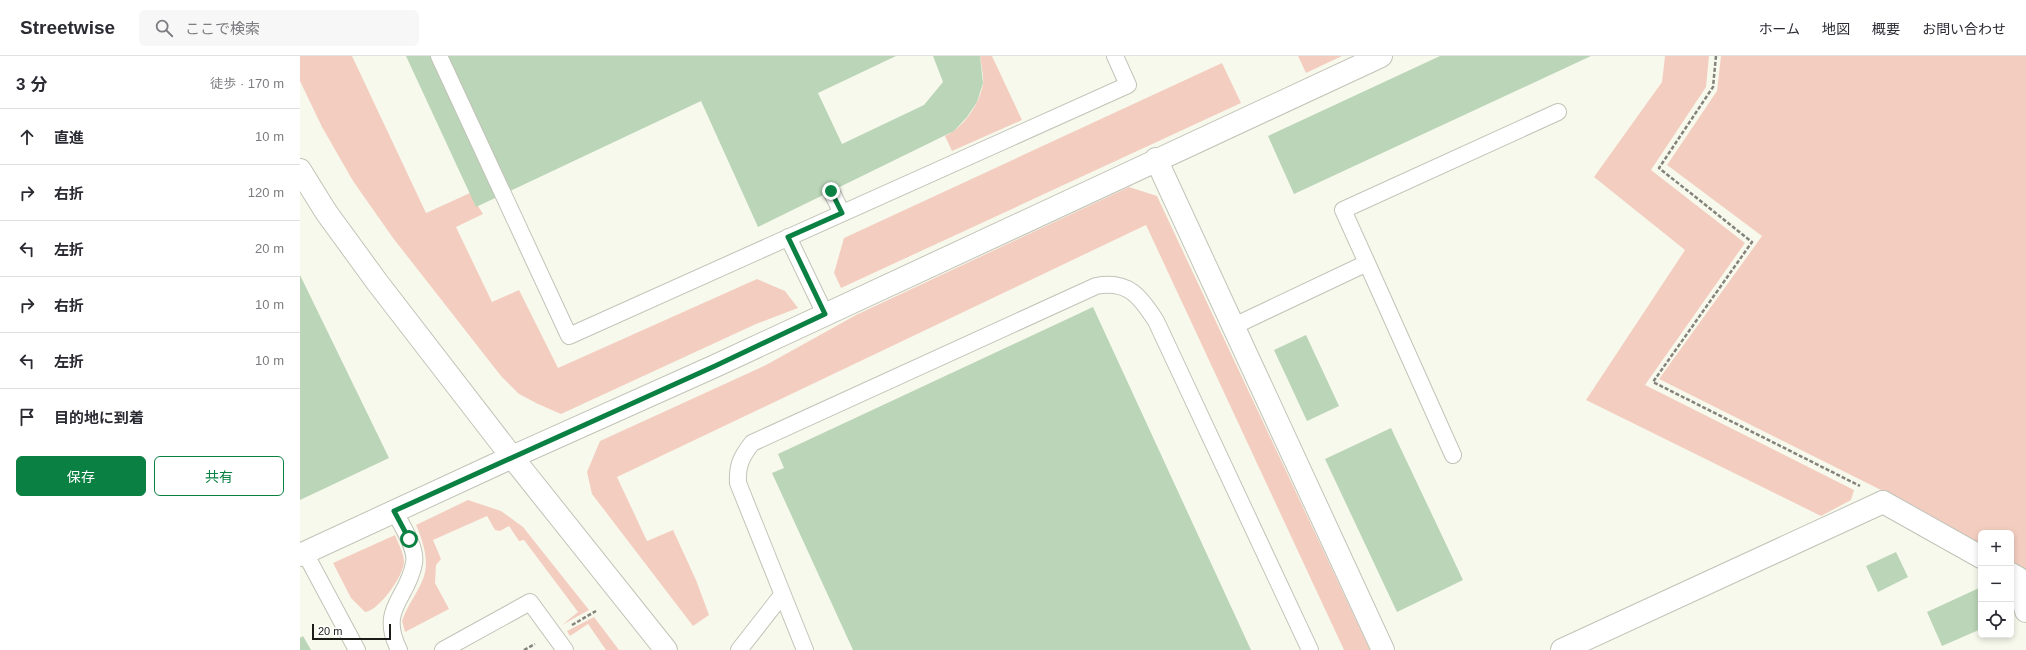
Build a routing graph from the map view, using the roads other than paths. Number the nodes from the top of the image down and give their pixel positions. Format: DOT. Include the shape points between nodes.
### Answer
graph roads {
  1 [pos="439,56"];
  2 [pos="1115,56"];
  3 [pos="1382,56"];
  4 [pos="1558,112"];
  5 [pos="1156,159"];
  6 [pos="300,170"];
  7 [pos="831,191"];
  8 [pos="842,213"];
  9 [pos="788,237"];
  10 [pos="1367,263"];
  11 [pos="825,314"];
  12 [pos="1234,326"];
  13 [pos="1453,454"];
  14 [pos="512,456"];
  15 [pos="394,511"];
  16 [pos="302,554"];
  17 [pos="1978,555"];
  18 [pos="2014,576"];
  19 [pos="782,595"];
  20 [pos="2026,611"];
  21 [pos="1586,645"];
  22 [pos="357,650"];
  23 [pos="399,650"];
  24 [pos="443,650"];
  25 [pos="565,650"];
  26 [pos="666,650"];
  27 [pos="739,650"];
  28 [pos="805,650"];
  29 [pos="1310,650"];
  30 [pos="1383,650"];
  31 [pos="1562,650"];
  1 -- 9 [label="lane" via="569,336"];
  2 -- 8 [label="lane" via="1128,85"];
  3 -- 5 [label="street"];
  4 -- 10 [label="lane" via="1343,210"];
  5 -- 11 [label="street"];
  5 -- 12 [label="street"];
  6 -- 14 [label="street" via="351,247"];
  7 -- 8 [label="lane"];
  8 -- 9 [label="lane"];
  9 -- 11 [label="lane"];
  10 -- 12 [label="lane"];
  10 -- 13 [label="lane"];
  11 -- 14 [label="street"];
  12 -- 30 [label="street"];
  14 -- 15 [label="street"];
  14 -- 26 [label="street"];
  15 -- 16 [label="street"];
  15 -- 23 [label="lane" via="409,539 414,562 392,611 391,626"];
  16 -- 22 [label="lane"];
  17 -- 21 [label="street" via="1883,502"];
  18 -- 20 [label="street" via="2018,578"];
  19 -- 27 [label="lane"];
  19 -- 28 [label="lane"];
  19 -- 29 [label="lane" via="738,483 737,468 742,455 752,443 1089,289 1111,283 1127,288 1144,303 1156,321"];
  21 -- 31 [label="street"];
  24 -- 25 [label="lane" via="530,602"];
}
